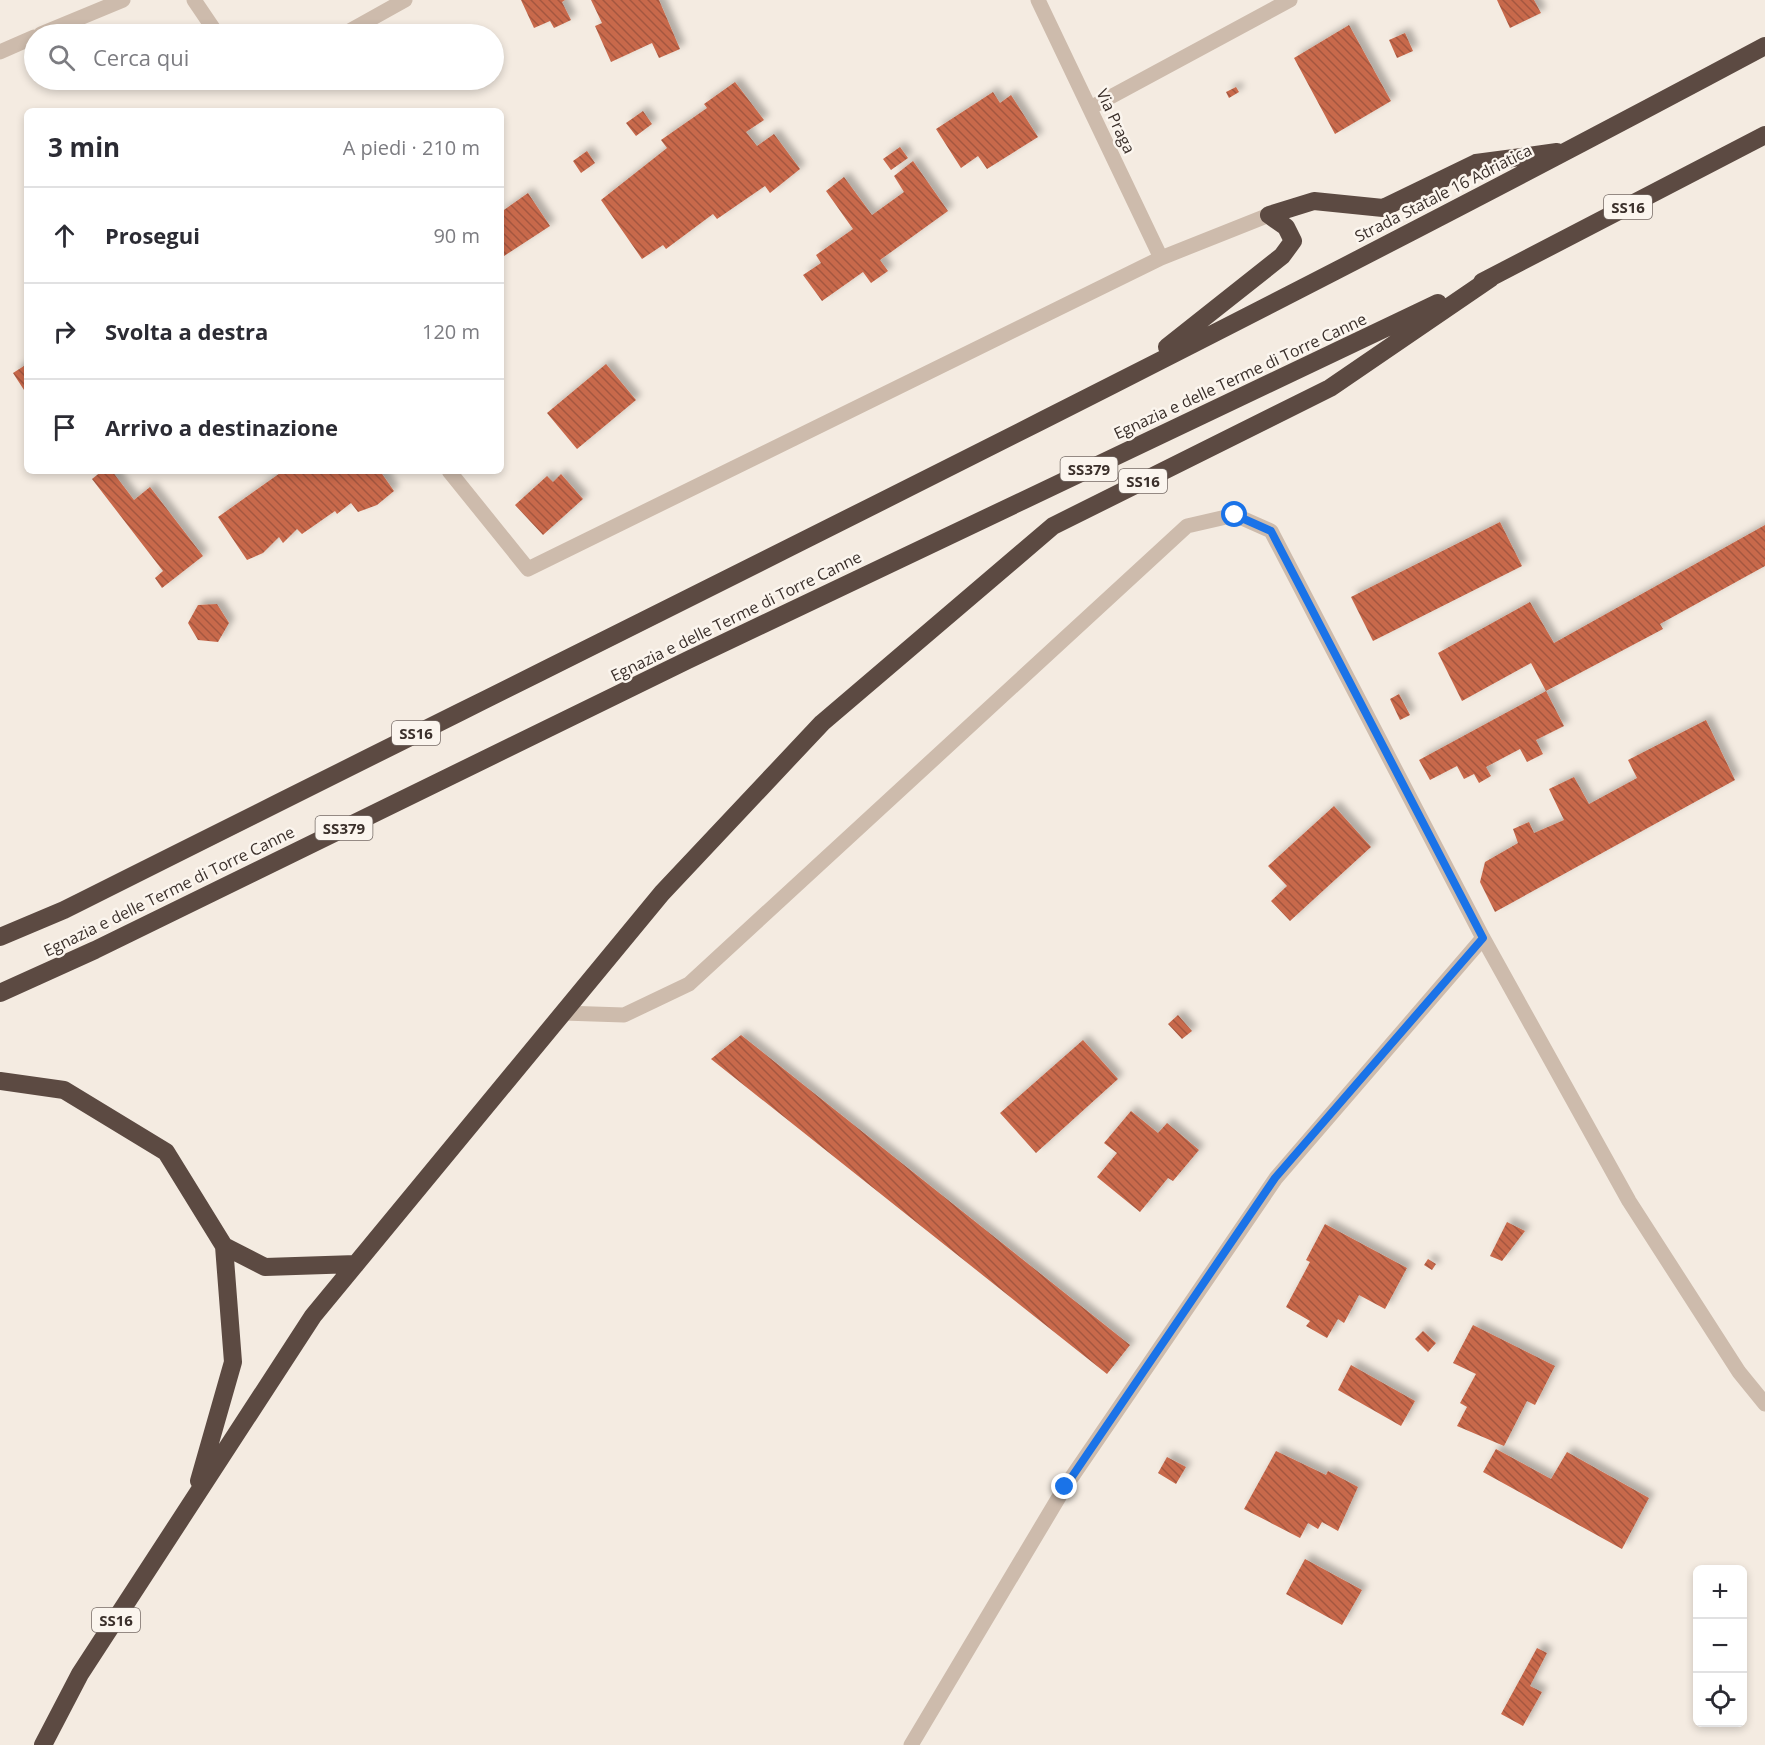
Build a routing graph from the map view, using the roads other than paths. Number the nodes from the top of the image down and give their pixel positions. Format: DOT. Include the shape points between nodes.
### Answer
graph roads {
  1 [pos="123,0"];
  2 [pos="194,0"];
  3 [pos="405,0"];
  4 [pos="1038,0"];
  5 [pos="1290,0"];
  6 [pos="65,24"];
  7 [pos="210,24"];
  8 [pos="362,24"];
  9 [pos="24,41"];
  10 [pos="1765,46"];
  11 [pos="0,52"];
  12 [pos="1090,108"];
  13 [pos="1765,135"];
  14 [pos="1570,150"];
  15 [pos="1269,215"];
  16 [pos="1161,258"];
  17 [pos="1491,278"];
  18 [pos="1138,371"];
  19 [pos="451,474"];
  20 [pos="0,936"];
  21 [pos="1483,938"];
  22 [pos="0,993"];
  23 [pos="563,1013"];
  24 [pos="0,1081"];
  25 [pos="224,1246"];
  26 [pos="356,1264"];
  27 [pos="1765,1404"];
  28 [pos="194,1498"];
  29 [pos="43,1745"];
  30 [pos="910,1745"];
  1 -- 6 [label="street"];
  2 -- 7 [label="street"];
  3 -- 8 [label="street"];
  4 -- 12 [label="street, Via Praga"];
  5 -- 12 [label="street"];
  9 -- 11 [label="street"];
  10 -- 14 [label="highway, Strada Statale 16 Adriatica"];
  12 -- 16 [label="street, Via Praga"];
  13 -- 17 [label="highway, SS16"];
  14 -- 15 [label="highway" via="1476,163 1383,208 1314,201"];
  14 -- 18 [label="highway, Strada Statale 16 Adriatica"];
  15 -- 16 [label="street"];
  15 -- 18 [label="highway" via="1286,227 1293,241 1282,256"];
  16 -- 19 [label="street" via="528,569"];
  17 -- 22 [label="highway, Egnazia e delle Terme di Torre Canne / SS379"];
  17 -- 23 [label="highway, SS16" via="1330,388 1053,526 822,723 662,893"];
  18 -- 20 [label="highway, Egnazia e delle Terme di Torre Canne / SS16" via="64,910"];
  21 -- 23 [label="street" via="1271,531 1235,515 1187,526 689,984 624,1015"];
  21 -- 27 [label="street" via="1629,1201 1739,1372"];
  21 -- 30 [label="street" via="1275,1178 1065,1487"];
  23 -- 26 [label="highway, SS16"];
  24 -- 25 [label="highway" via="64,1090 166,1152"];
  25 -- 26 [label="highway" via="265,1267"];
  25 -- 28 [label="highway" via="233,1362"];
  26 -- 28 [label="highway, SS16" via="313,1316"];
  28 -- 29 [label="highway, SS16" via="80,1674"];
}
